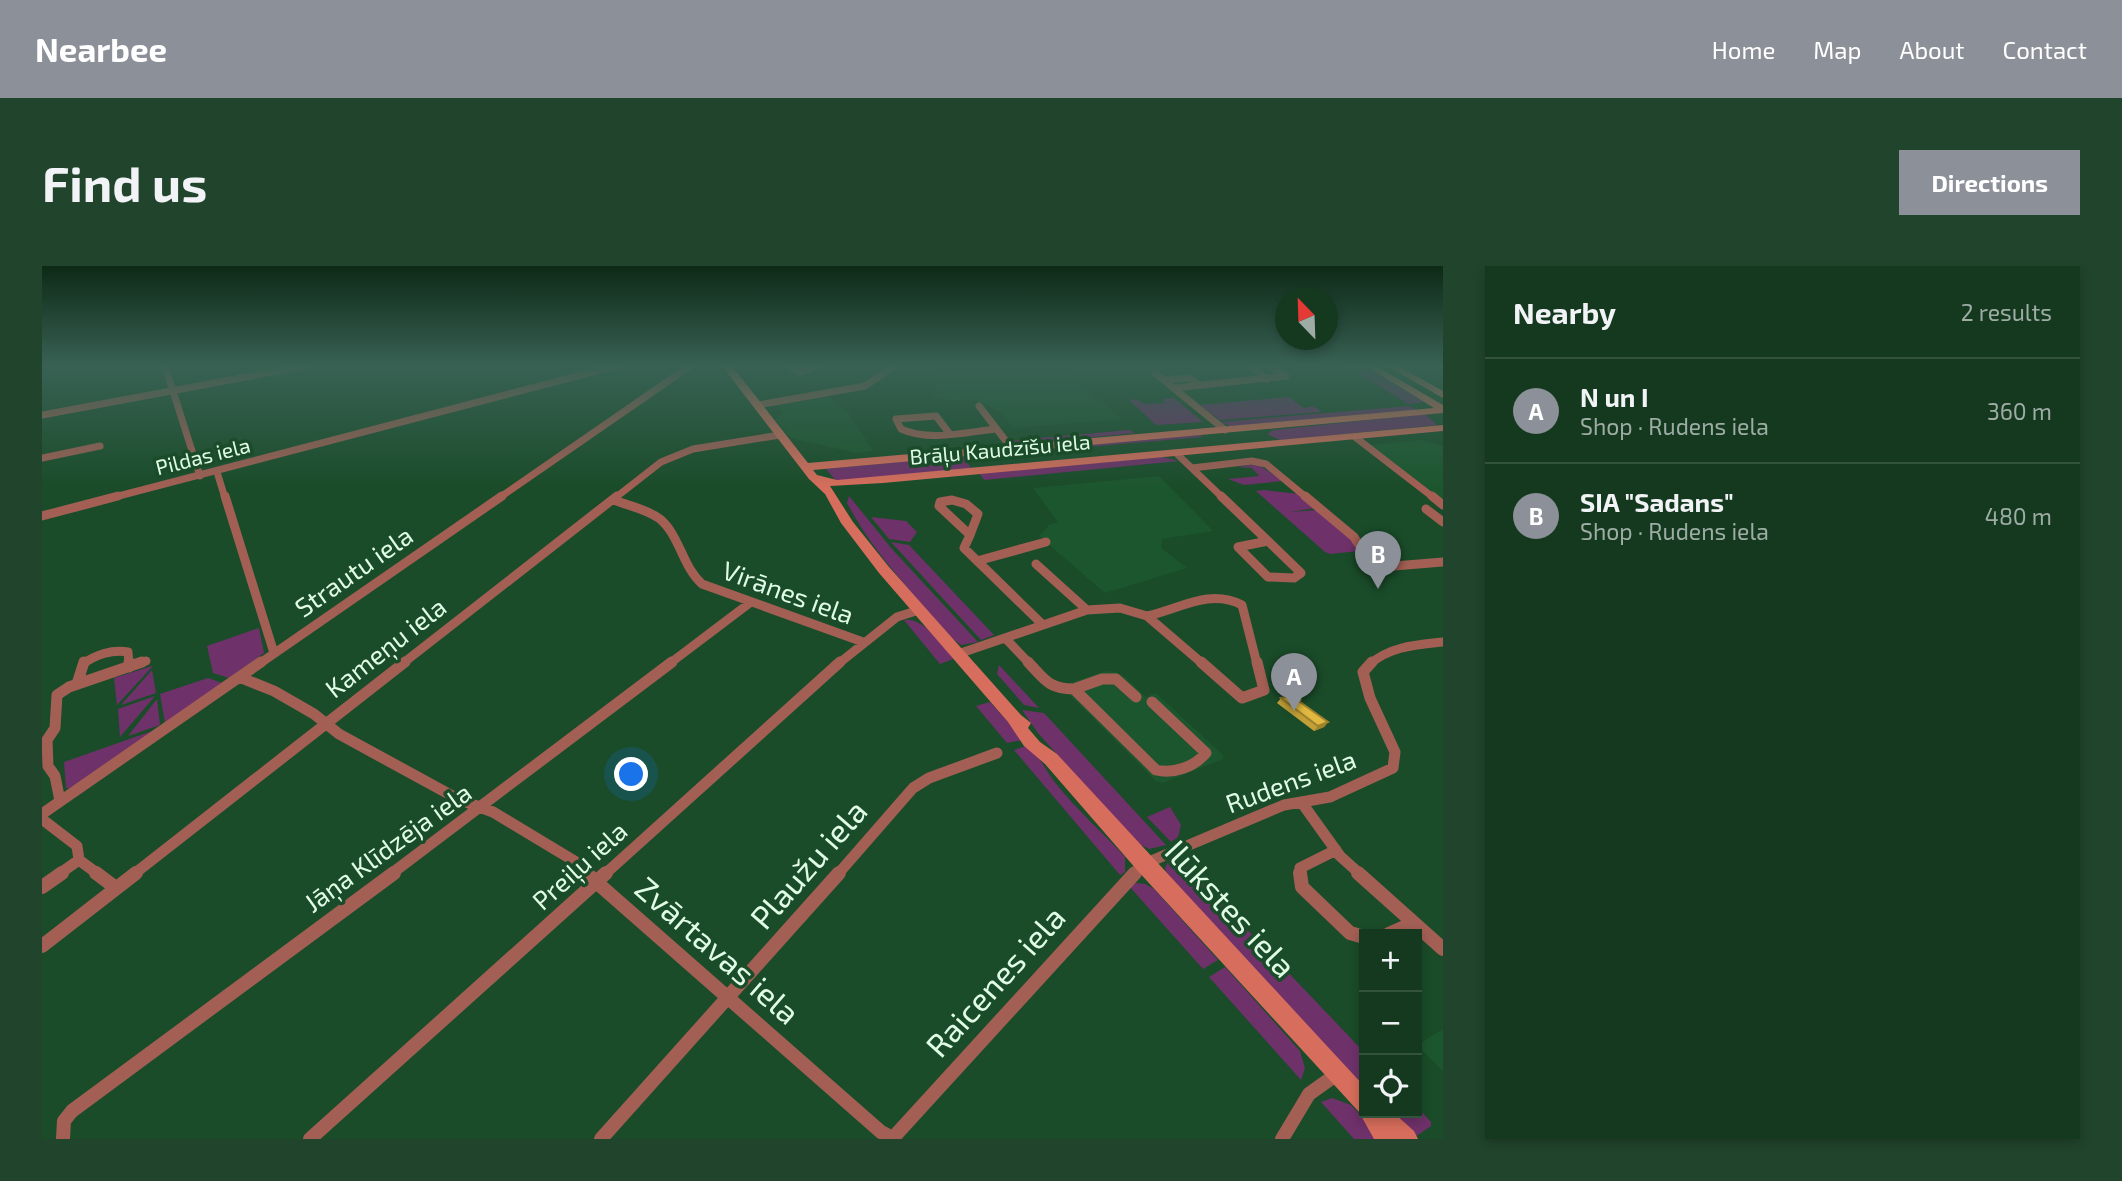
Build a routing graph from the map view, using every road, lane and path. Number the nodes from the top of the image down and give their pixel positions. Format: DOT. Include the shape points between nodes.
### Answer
graph roads {
  1 [pos="979,406"];
  2 [pos="85,407"];
  3 [pos="177,407"];
  4 [pos="463,407"];
  5 [pos="631,407"];
  6 [pos="759,407"];
  7 [pos="1197,407"];
  8 [pos="1443,410"];
  9 [pos="42,415"];
  10 [pos="1338,420"];
  11 [pos="1443,428"];
  12 [pos="996,429"];
  13 [pos="1225,430"];
  14 [pos="949,433"];
  15 [pos="780,435"];
  16 [pos="1355,436"];
  17 [pos="1290,442"];
  18 [pos="100,446"];
  19 [pos="1012,449"];
  20 [pos="1176,453"];
  21 [pos="42,458"];
  22 [pos="1192,468"];
  23 [pos="218,472"];
  24 [pos="809,472"];
  25 [pos="200,476"];
  26 [pos="883,480"];
  27 [pos="614,500"];
  28 [pos="1443,507"];
  29 [pos="42,516"];
  30 [pos="1443,522"];
  31 [pos="847,523"];
  32 [pos="971,535"];
  33 [pos="1269,541"];
  34 [pos="1046,542"];
  35 [pos="977,561"];
  36 [pos="1443,562"];
  37 [pos="1036,565"];
  38 [pos="751,602"];
  39 [pos="919,610"];
  40 [pos="1087,610"];
  41 [pos="1147,616"];
  42 [pos="1043,625"];
  43 [pos="1004,638"];
  44 [pos="863,642"];
  45 [pos="1443,642"];
  46 [pos="274,653"];
  47 [pos="958,654"];
  48 [pos="146,661"];
  49 [pos="129,667"];
  50 [pos="239,677"];
  51 [pos="77,684"];
  52 [pos="1074,689"];
  53 [pos="1136,697"];
  54 [pos="1152,702"];
  55 [pos="329,724"];
  56 [pos="997,753"];
  57 [pos="60,801"];
  58 [pos="1302,803"];
  59 [pos="482,807"];
  60 [pos="42,816"];
  61 [pos="1336,850"];
  62 [pos="79,860"];
  63 [pos="1144,864"];
  64 [pos="595,883"];
  65 [pos="42,887"];
  66 [pos="116,888"];
  67 [pos="1413,923"];
  68 [pos="1400,929"];
  69 [pos="1359,936"];
  70 [pos="42,946"];
  71 [pos="1443,949"];
  72 [pos="729,999"];
  73 [pos="1337,1074"];
  74 [pos="1359,1097"];
  75 [pos="1375,1118"];
  76 [pos="1381,1118"];
  77 [pos="62,1138"];
  78 [pos="310,1139"];
  79 [pos="601,1139"];
  80 [pos="893,1139"];
  81 [pos="1282,1139"];
  82 [pos="1389,1139"];
  83 [pos="1406,1139"];
  1 -- 12 [label="street"];
  2 -- 9 [label="street"];
  3 -- 25 [label="street"];
  4 -- 23 [label="street, Pildas iela"];
  5 -- 46 [label="street, Strautu iela"];
  6 -- 15 [label="street, Ilūkstes iela"];
  7 -- 13 [label="street"];
  8 -- 10 [label="street, Brāļu Kaudzīšu iela"];
  10 -- 13 [label="street, Brāļu Kaudzīšu iela"];
  10 -- 17 [label="street" via="1261,432 1268,439"];
  11 -- 16 [label="street, Brāļu Kaudzīšu iela"];
  12 -- 14 [label="street"];
  12 -- 19 [label="street"];
  13 -- 19 [label="street, Brāļu Kaudzīšu iela"];
  14 -- 14 [label="street" via="911,434 901,429 896,419 936,416"];
  15 -- 24 [label="street, Ilūkstes iela"];
  15 -- 27 [label="street, Kameņu iela" via="678,453"];
  16 -- 17 [label="street, Brāļu Kaudzīšu iela"];
  16 -- 28 [label="street"];
  17 -- 20 [label="street, Brāļu Kaudzīšu iela"];
  18 -- 21 [label="street"];
  19 -- 24 [label="street, Brāļu Kaudzīšu iela"];
  20 -- 22 [label="street"];
  20 -- 26 [label="street, Brāļu Kaudzīšu iela"];
  22 -- 33 [label="street"];
  22 -- 36 [label="street" via="1252,461 1266,464 1354,537 1364,553 1382,567"];
  23 -- 25 [label="street, Pildas iela"];
  23 -- 46 [label="street"];
  24 -- 26 [label="street, Brāļu Kaudzīšu iela" via="836,484"];
  24 -- 31 [label="street, Ilūkstes iela" via="813,486"];
  25 -- 29 [label="street, Pildas iela"];
  26 -- 31 [label="street" via="857,486 845,495"];
  27 -- 38 [label="street, Virānes iela" via="663,522 692,576 706,586"];
  27 -- 55 [label="street, Kameņu iela"];
  28 -- 30 [label="street" via="1426,509"];
  31 -- 39 [label="street, Ilūkstes iela"];
  32 -- 32 [label="street" via="978,514 957,499 940,502"];
  32 -- 35 [label="street" via="964,548"];
  33 -- 33 [label="street" via="1278,551 1301,573 1294,578 1268,577 1238,547"];
  34 -- 35 [label="street"];
  35 -- 42 [label="street"];
  37 -- 40 [label="street"];
  38 -- 44 [label="street, Virānes iela"];
  38 -- 59 [label="street, Jāņa Klīdzēja iela"];
  39 -- 44 [label="street, Preiļu iela" via="897,617"];
  39 -- 47 [label="street, Ilūkstes iela"];
  40 -- 41 [label="street" via="1120,608"];
  40 -- 42 [label="street"];
  41 -- 41 [label="street" via="1242,698 1264,690 1237,600 1206,598"];
  42 -- 43 [label="street"];
  43 -- 47 [label="street"];
  43 -- 52 [label="street" via="1050,685 1057,690"];
  44 -- 64 [label="street, Preiļu iela"];
  45 -- 58 [label="street, Rudens iela" via="1389,650 1374,657 1363,672 1395,752 1393,768 1330,797"];
  46 -- 50 [label="street, Strautu iela"];
  47 -- 63 [label="street, Ilūkstes iela" via="1018,728 1051,758"];
  48 -- 49 [label="street"];
  49 -- 51 [label="street"];
  49 -- 51 [label="street" via="128,652 122,650 92,658 83,663"];
  50 -- 55 [label="street, Zvārtavas iela" via="274,691"];
  50 -- 57 [label="street, Strautu iela"];
  51 -- 57 [label="street" via="55,699 55,728 47,740 48,766"];
  52 -- 53 [label="street" via="1116,679"];
  52 -- 54 [label="street" via="1156,771 1166,774 1202,760 1206,753"];
  55 -- 59 [label="street, Zvārtavas iela" via="339,734 446,793"];
  55 -- 66 [label="street, Kameņu iela"];
  56 -- 72 [label="street, Plaužu iela" via="913,788"];
  57 -- 60 [label="street, Strautu iela"];
  58 -- 61 [label="street"];
  58 -- 63 [label="street, Rudens iela" via="1284,805"];
  59 -- 64 [label="street, Zvārtavas iela" via="576,862"];
  59 -- 77 [label="street, Jāņa Klīdzēja iela" via="72,1111 64,1121"];
  60 -- 62 [label="street" via="77,846"];
  61 -- 67 [label="street"];
  61 -- 69 [label="street" via="1300,868 1302,887 1350,933"];
  62 -- 65 [label="street"];
  62 -- 66 [label="street"];
  63 -- 73 [label="street, Ilūkstes iela"];
  63 -- 80 [label="street, Raicenes iela"];
  64 -- 72 [label="street, Zvārtavas iela"];
  64 -- 78 [label="street, Preiļu iela"];
  66 -- 70 [label="street, Kameņu iela"];
  67 -- 68 [label="street"];
  67 -- 71 [label="street"];
  72 -- 79 [label="street, Plaužu iela"];
  72 -- 80 [label="street, Zvārtavas iela"];
  73 -- 74 [label="street, Ilūkstes iela"];
  73 -- 81 [label="street" via="1309,1094"];
  75 -- 82 [label="street, Ilūkstes iela"];
  76 -- 83 [label="street, Ilūkstes iela"];
}
